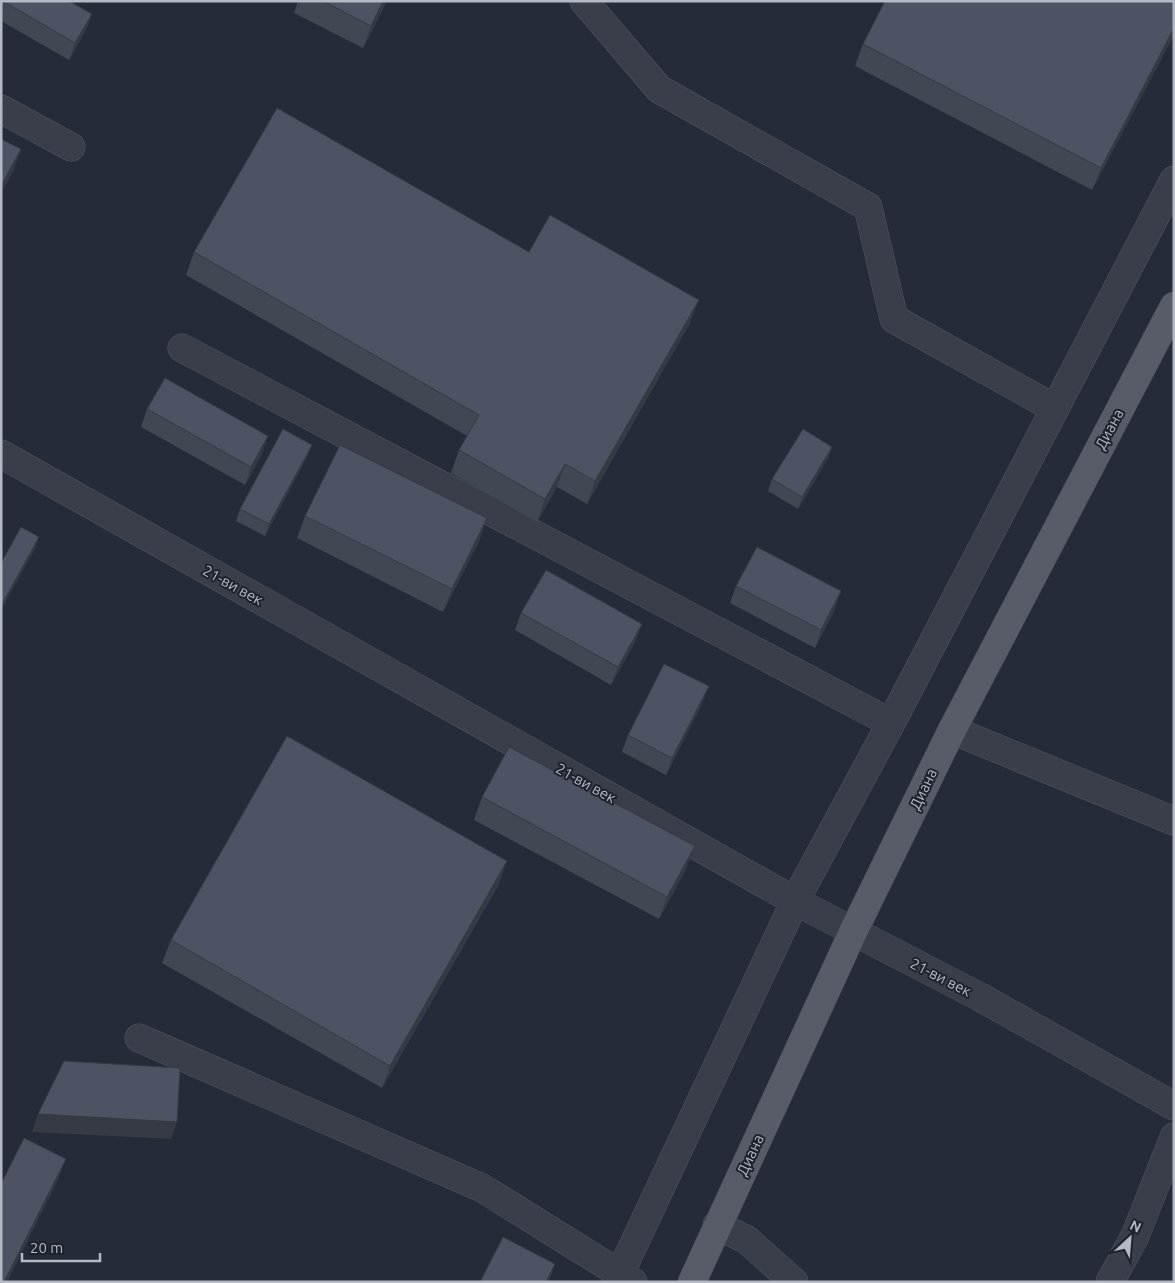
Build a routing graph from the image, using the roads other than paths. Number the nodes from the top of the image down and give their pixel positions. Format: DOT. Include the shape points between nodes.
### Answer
graph roads {
  1 [pos="584,1"];
  2 [pos="1,109"];
  3 [pos="71,147"];
  4 [pos="1174,180"];
  5 [pos="1174,306"];
  6 [pos="182,348"];
  7 [pos="1054,408"];
  8 [pos="1,454"];
  9 [pos="891,723"];
  10 [pos="952,730"];
  11 [pos="1174,821"];
  12 [pos="795,901"];
  13 [pos="853,932"];
  14 [pos="139,1038"];
  15 [pos="1174,1106"];
  16 [pos="1174,1136"];
  17 [pos="717,1225"];
  18 [pos="623,1279"];
  19 [pos="692,1282"];
  20 [pos="794,1282"];
  21 [pos="1110,1282"];
  1 -- 7 [label="street" via="659,89 868,207 894,319"];
  2 -- 3 [label="street"];
  4 -- 7 [label="street"];
  5 -- 10 [label="main road, Диана"];
  6 -- 9 [label="street"];
  7 -- 9 [label="street"];
  8 -- 12 [label="street, 21-ви век"];
  9 -- 12 [label="street"];
  10 -- 11 [label="street"];
  10 -- 13 [label="main road, Диана"];
  12 -- 13 [label="street, 21-ви век"];
  12 -- 18 [label="street"];
  13 -- 15 [label="street, 21-ви век" via="980,996"];
  13 -- 17 [label="main road, Диана"];
  14 -- 18 [label="street" via="482,1188"];
  16 -- 21 [label="street" via="1135,1236"];
  17 -- 19 [label="main road, Диана"];
  17 -- 20 [label="street" via="747,1240"];
}
